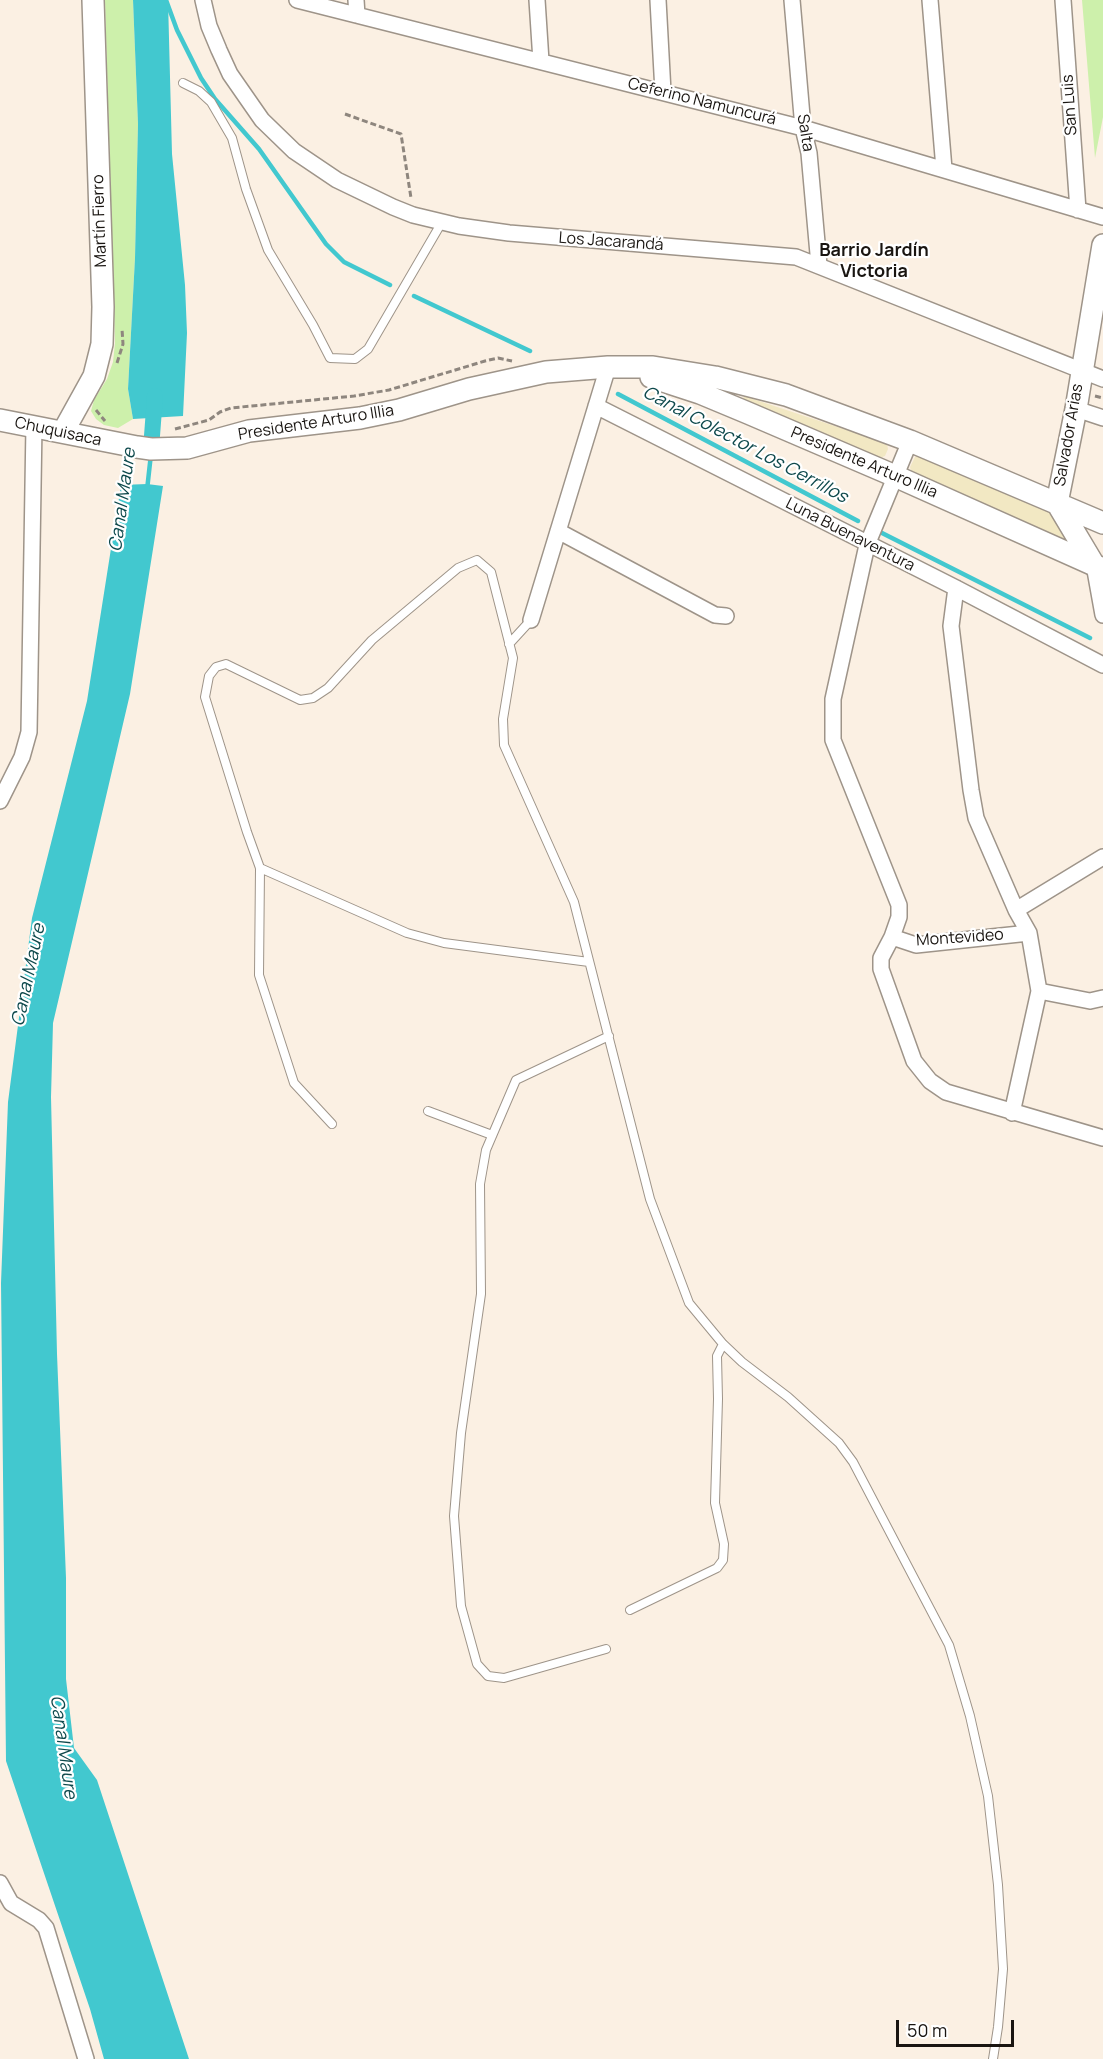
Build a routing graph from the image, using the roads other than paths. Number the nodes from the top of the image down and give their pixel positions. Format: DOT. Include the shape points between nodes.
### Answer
graph roads {
  1 [pos="93,0"];
  2 [pos="203,0"];
  3 [pos="297,0"];
  4 [pos="537,0"];
  5 [pos="658,0"];
  6 [pos="792,0"];
  7 [pos="930,0"];
  8 [pos="1063,0"];
  9 [pos="357,8"];
  10 [pos="541,62"];
  11 [pos="183,83"];
  12 [pos="663,92"];
  13 [pos="803,128"];
  14 [pos="944,169"];
  15 [pos="1078,210"];
  16 [pos="1103,217"];
  17 [pos="442,222"];
  18 [pos="1103,245"];
  19 [pos="819,265"];
  20 [pos="1099,292"];
  21 [pos="615,368"];
  22 [pos="1103,379"];
  23 [pos="1078,390"];
  24 [pos="596,406"];
  25 [pos="1103,418"];
  26 [pos="0,420"];
  27 [pos="34,425"];
  28 [pos="63,432"];
  29 [pos="910,441"];
  30 [pos="151,449"];
  31 [pos="895,476"];
  32 [pos="1057,503"];
  33 [pos="1103,523"];
  34 [pos="558,531"];
  35 [pos="867,545"];
  36 [pos="1098,567"];
  37 [pos="956,588"];
  38 [pos="1103,615"];
  39 [pos="726,616"];
  40 [pos="531,620"];
  41 [pos="509,644"];
  42 [pos="1103,665"];
  43 [pos="0,801"];
  44 [pos="1103,857"];
  45 [pos="261,868"];
  46 [pos="1016,910"];
  47 [pos="1029,933"];
  48 [pos="892,937"];
  49 [pos="589,962"];
  50 [pos="1040,991"];
  51 [pos="1103,998"];
  52 [pos="609,1036"];
  53 [pos="428,1111"];
  54 [pos="1012,1113"];
  55 [pos="332,1124"];
  56 [pos="492,1135"];
  57 [pos="1103,1138"];
  58 [pos="723,1344"];
  59 [pos="630,1610"];
  60 [pos="606,1649"];
  61 [pos="0,1884"];
  62 [pos="86,2059"];
  63 [pos="993,2059"];
  1 -- 28 [label="street, Martín Fierro" via="102,344 94,376"];
  2 -- 17 [label="street, Los Jacarandá" via="209,26 230,74 262,120 294,151 337,180 413,215"];
  3 -- 9 [label="street, Ceferino Namuncurá"];
  4 -- 10 [label="street"];
  5 -- 12 [label="street"];
  6 -- 13 [label="street, Salta"];
  7 -- 14 [label="street"];
  8 -- 15 [label="street, San Luis"];
  9 -- 10 [label="street, Ceferino Namuncurá"];
  10 -- 12 [label="street, Ceferino Namuncurá"];
  11 -- 17 [label="lane" via="211,102 232,138 268,250 330,358 355,359 368,349"];
  12 -- 13 [label="street, Ceferino Namuncurá"];
  13 -- 14 [label="street, Ceferino Namuncurá"];
  13 -- 19 [label="street, Salta" via="809,153"];
  14 -- 15 [label="street, Ceferino Namuncurá"];
  15 -- 16 [label="street, Ceferino Namuncurá"];
  17 -- 19 [label="street, Los Jacarandá" via="549,237 787,255"];
  18 -- 20 [label="street, Salvador Arias"];
  19 -- 23 [label="street, Los Jacarandá"];
  20 -- 23 [label="street, Salvador Arias"];
  21 -- 24 [label="street"];
  21 -- 29 [label="street, Presidente Arturo Illia" via="653,368 715,376 786,395"];
  21 -- 30 [label="street, Presidente Arturo Illia" via="546,372 360,418 249,431 187,448"];
  21 -- 31 [label="street, Presidente Arturo Illia" via="700,393"];
  22 -- 23 [label="street, Los Jacarandá"];
  23 -- 25 [label="street, Los Jacarandá"];
  23 -- 32 [label="street, Salvador Arias"];
  24 -- 34 [label="street"];
  24 -- 35 [label="street, Luna Buenaventura"];
  26 -- 27 [label="street, Chuquisaca"];
  27 -- 28 [label="street, Chuquisaca"];
  27 -- 43 [label="street" via="29,732 22,757"];
  28 -- 30 [label="street, Chuquisaca"];
  29 -- 31 [label="street"];
  29 -- 32 [label="street, Presidente Arturo Illia"];
  31 -- 35 [label="street"];
  31 -- 36 [label="street, Presidente Arturo Illia"];
  32 -- 33 [label="street, Presidente Arturo Illia"];
  32 -- 36 [label="street, Salvador Arias"];
  34 -- 39 [label="street" via="715,615"];
  34 -- 40 [label="street"];
  35 -- 37 [label="street, Luna Buenaventura"];
  35 -- 48 [label="street" via="833,699 833,740 899,905"];
  36 -- 38 [label="street, Salvador Arias"];
  37 -- 42 [label="street, Luna Buenaventura"];
  37 -- 46 [label="street" via="951,626 976,818"];
  40 -- 41 [label="lane"];
  41 -- 45 [label="lane" via="491,572 477,561 458,568 380,633 328,688 313,698 300,700 226,664 216,667 209,676 205,697"];
  41 -- 49 [label="lane" via="513,658 503,719 504,745 574,902"];
  44 -- 46 [label="street, Montevideo"];
  45 -- 49 [label="lane" via="407,933 444,943"];
  45 -- 55 [label="lane" via="259,975 294,1083"];
  46 -- 47 [label="street"];
  47 -- 48 [label="street, Montevideo" via="916,945"];
  47 -- 50 [label="street"];
  48 -- 54 [label="street" via="881,958 881,969 914,1061 930,1081 946,1092"];
  49 -- 52 [label="lane"];
  50 -- 51 [label="street" via="1090,1001"];
  50 -- 54 [label="street"];
  52 -- 56 [label="lane" via="516,1080"];
  52 -- 58 [label="lane" via="650,1199 689,1303"];
  53 -- 56 [label="lane"];
  54 -- 57 [label="street"];
  56 -- 60 [label="lane" via="480,1184 481,1294 461,1433 454,1516 461,1606 477,1664 488,1676 504,1678"];
  58 -- 59 [label="lane" via="717,1356 715,1503 724,1544 723,1560 717,1568"];
  58 -- 63 [label="lane" via="839,1443 853,1462 949,1645 988,1796 998,1885 1002,1969"];
  61 -- 62 [label="street" via="11,1903 46,1928"];
}
